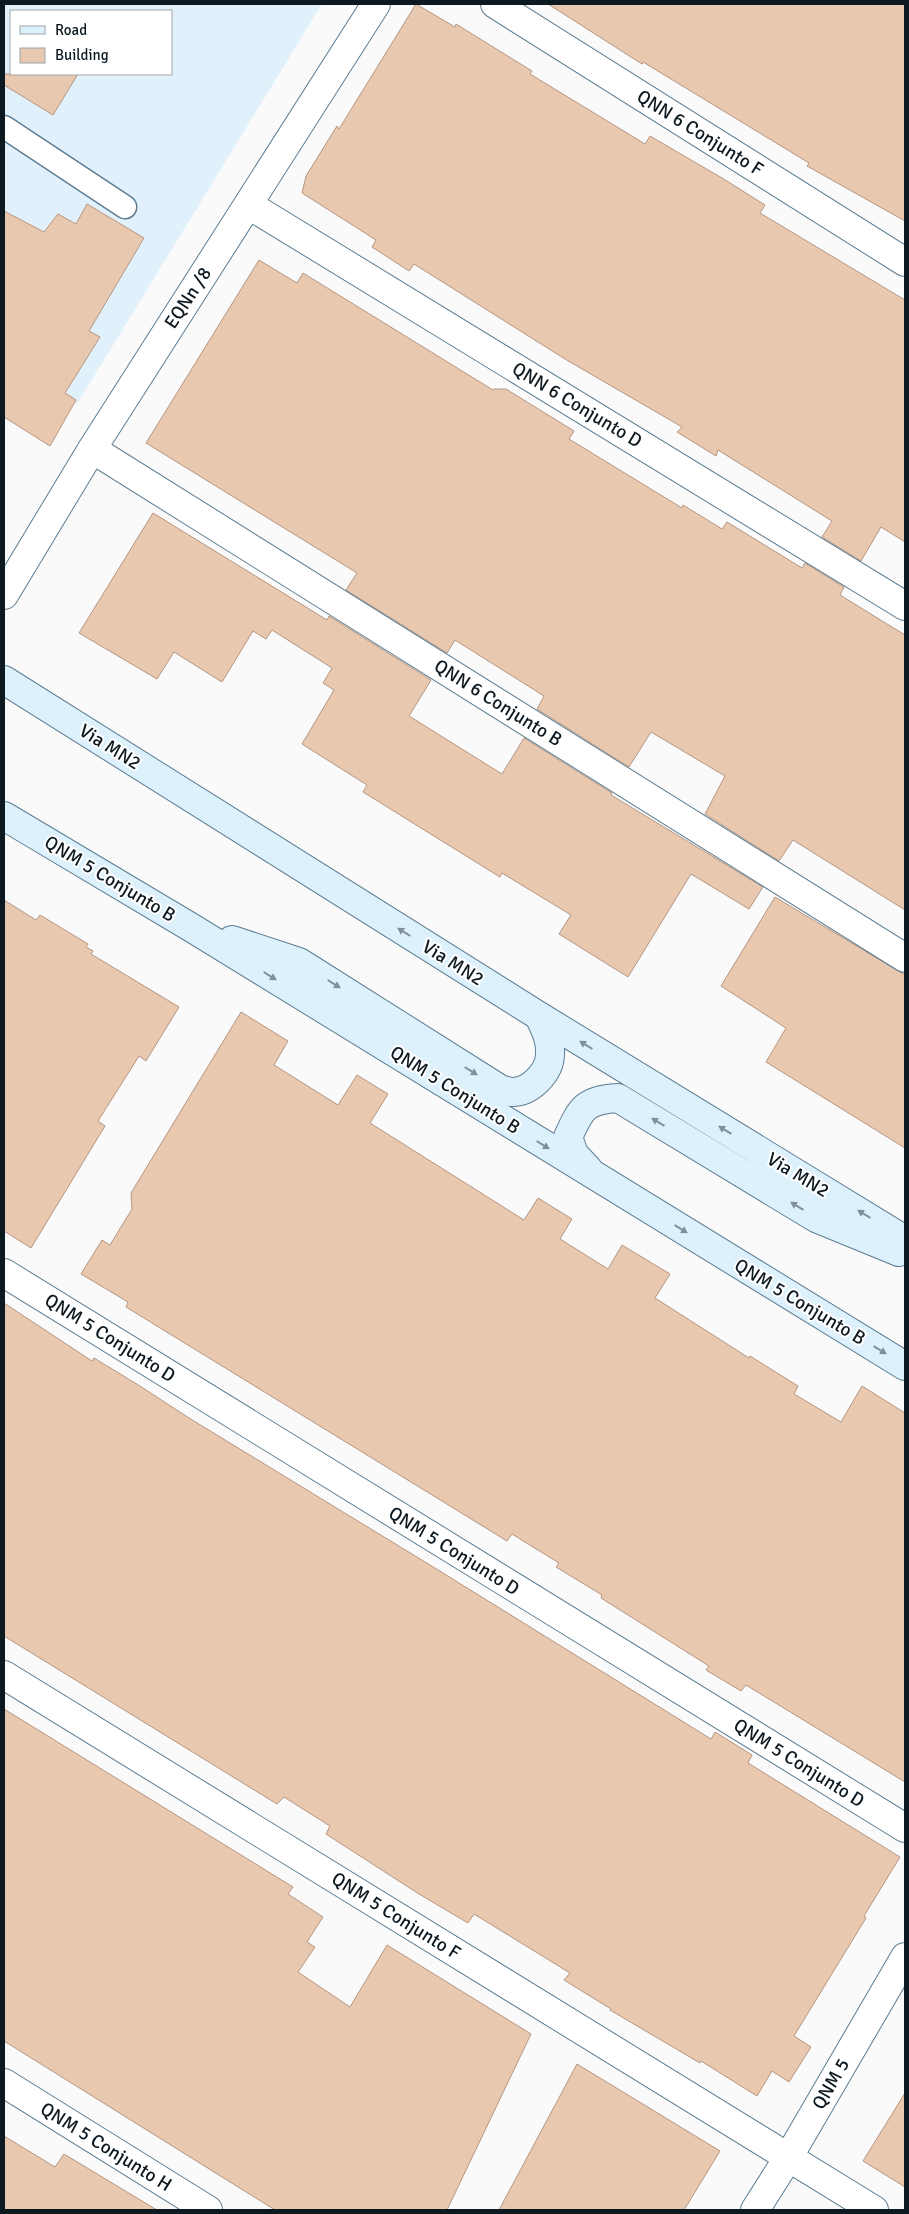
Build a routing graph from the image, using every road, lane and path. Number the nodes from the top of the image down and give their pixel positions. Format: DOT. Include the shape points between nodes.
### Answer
graph roads {
  1 [pos="376,4"];
  2 [pos="495,4"];
  3 [pos="4,127"];
  4 [pos="248,205"];
  5 [pos="125,207"];
  6 [pos="905,262"];
  7 [pos="92,449"];
  8 [pos="4,595"];
  9 [pos="905,606"];
  10 [pos="4,680"];
  11 [pos="4,816"];
  12 [pos="192,928"];
  13 [pos="905,958"];
  14 [pos="538,1016"];
  15 [pos="594,1177"];
  16 [pos="905,1240"];
  17 [pos="905,1254"];
  18 [pos="4,1273"];
  19 [pos="905,1366"];
  20 [pos="4,1674"];
  21 [pos="905,1828"];
  22 [pos="905,1956"];
  23 [pos="4,2083"];
  24 [pos="788,2158"];
  25 [pos="208,2210"];
  26 [pos="755,2210"];
  27 [pos="874,2210"];
  1 -- 4 [label="street, EQNn /8"];
  2 -- 6 [label="street, QNN 6 Conjunto F"];
  3 -- 5 [label="lane"];
  4 -- 7 [label="street, EQNn /8"];
  4 -- 9 [label="street, QNN 6 Conjunto D"];
  7 -- 8 [label="street, EQNn /8"];
  7 -- 13 [label="street, QNN 6 Conjunto B"];
  14 -- 10 [label="main road, Via MN2, one-way"];
  11 -- 12 [label="main road, QNM 5 Conjunto B"];
  12 -- 14 [label="main road, one-way" via="300,962 500,1089 512,1092 527,1088 542,1077 550,1055 548,1035"];
  12 -- 15 [label="main road, QNM 5 Conjunto B, one-way"];
  16 -- 14 [label="main road, Via MN2, one-way"];
  17 -- 15 [label="main road, one-way" via="816,1218 618,1098 587,1104 578,1113 568,1137 574,1154"];
  15 -- 19 [label="main road, QNM 5 Conjunto B, one-way"];
  18 -- 21 [label="street, QNM 5 Conjunto D"];
  20 -- 24 [label="street, QNM 5 Conjunto F"];
  22 -- 24 [label="street, QNM 5"];
  23 -- 25 [label="street, QNM 5 Conjunto H"];
  24 -- 26 [label="street, QNM 5"];
  24 -- 27 [label="street, QNM 5 Conjunto F"];
}
